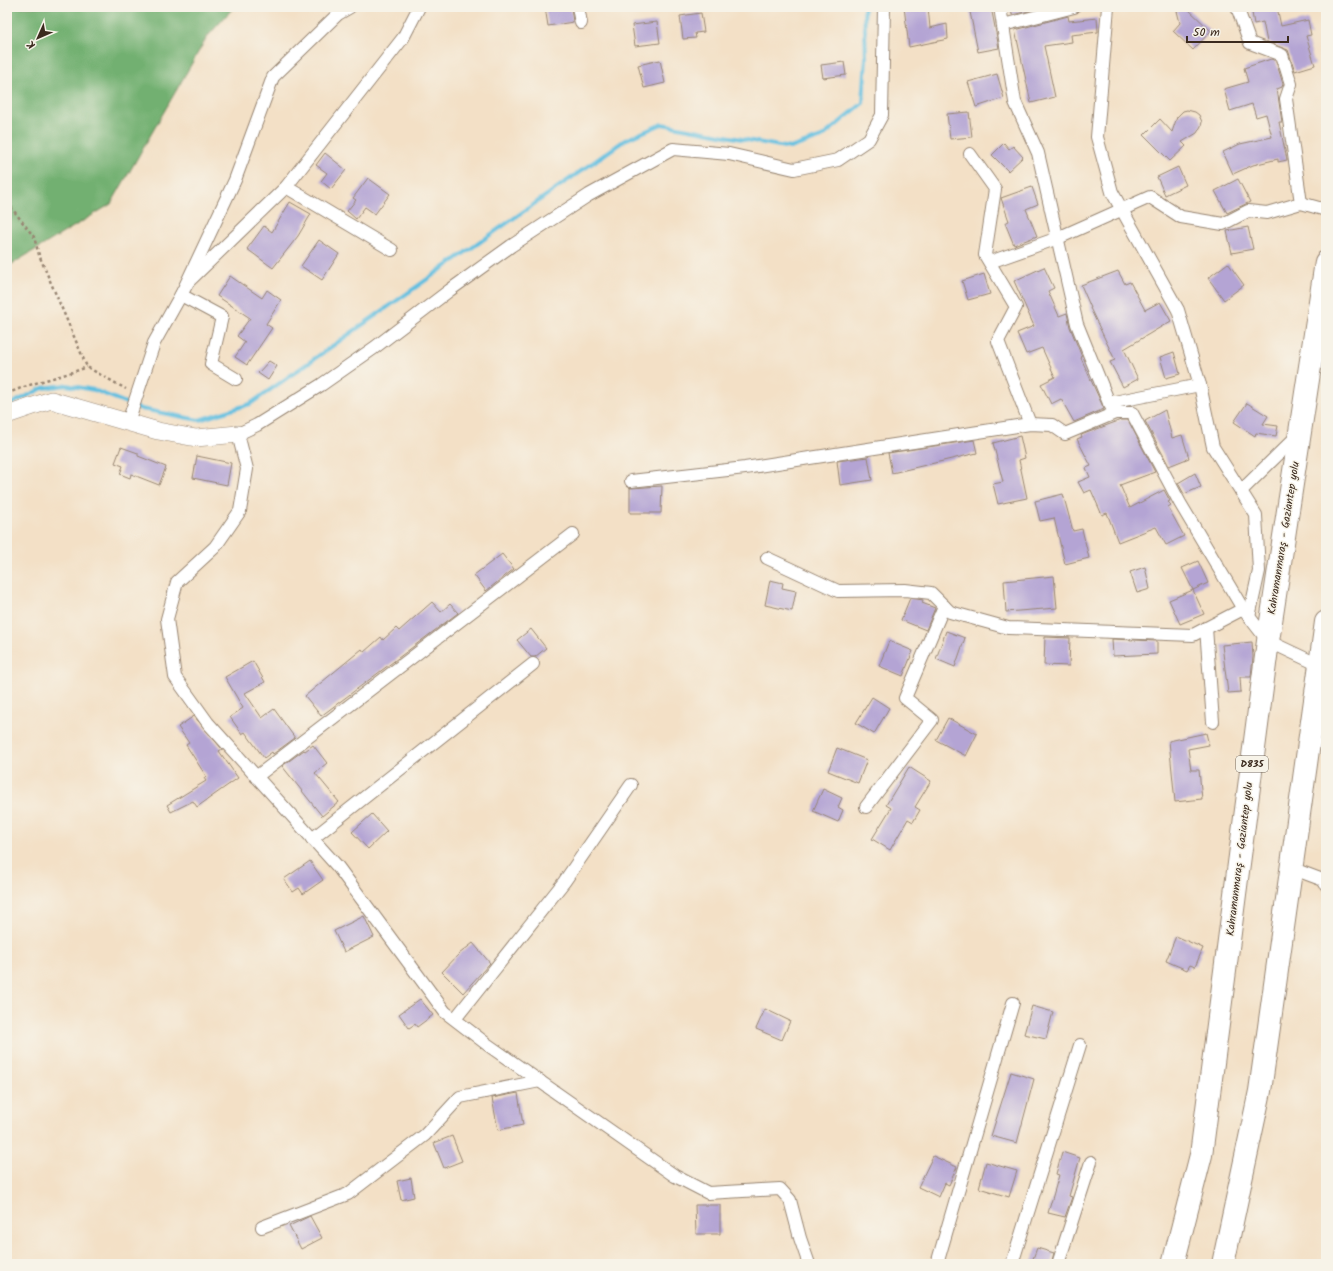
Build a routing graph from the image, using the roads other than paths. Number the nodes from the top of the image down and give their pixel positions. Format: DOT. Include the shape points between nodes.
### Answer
graph roads {
  1 [pos="350,7"];
  2 [pos="419,7"];
  3 [pos="578,7"];
  4 [pos="884,7"];
  5 [pos="1000,7"];
  6 [pos="1074,7"];
  7 [pos="1108,7"];
  8 [pos="1237,7"];
  9 [pos="581,23"];
  10 [pos="1003,25"];
  11 [pos="970,154"];
  12 [pos="286,186"];
  13 [pos="1301,203"];
  14 [pos="1122,208"];
  15 [pos="1326,210"];
  16 [pos="1058,238"];
  17 [pos="392,250"];
  18 [pos="990,262"];
  19 [pos="1326,262"];
  20 [pos="180,295"];
  21 [pos="236,379"];
  22 [pos="1200,385"];
  23 [pos="1112,408"];
  24 [pos="7,415"];
  25 [pos="128,422"];
  26 [pos="1030,424"];
  27 [pos="1300,433"];
  28 [pos="238,434"];
  29 [pos="631,481"];
  30 [pos="1241,491"];
  31 [pos="573,534"];
  32 [pos="767,558"];
  33 [pos="944,606"];
  34 [pos="1246,613"];
  35 [pos="1326,622"];
  36 [pos="1206,628"];
  37 [pos="1268,641"];
  38 [pos="534,664"];
  39 [pos="1319,664"];
  40 [pos="1213,722"];
  41 [pos="256,777"];
  42 [pos="631,785"];
  43 [pos="866,807"];
  44 [pos="312,838"];
  45 [pos="1291,868"];
  46 [pos="1326,886"];
  47 [pos="1013,1003"];
  48 [pos="455,1019"];
  49 [pos="1080,1045"];
  50 [pos="540,1082"];
  51 [pos="1091,1162"];
  52 [pos="262,1227"];
  53 [pos="809,1264"];
  54 [pos="937,1264"];
  55 [pos="1012,1264"];
  56 [pos="1058,1264"];
  57 [pos="1173,1264"];
  58 [pos="1223,1264"];
  1 -- 20 [label="street" via="338,14 273,77 235,180"];
  2 -- 12 [label="street" via="403,38"];
  3 -- 9 [label="street"];
  4 -- 28 [label="street" via="882,115 869,140 838,160 794,169 729,154 673,149 589,195 511,246 321,385"];
  5 -- 10 [label="street"];
  6 -- 10 [label="street"];
  7 -- 14 [label="street" via="1097,137 1112,192"];
  8 -- 13 [label="street" via="1250,43 1282,55 1291,84 1286,99"];
  10 -- 16 [label="street" via="1015,102 1038,153"];
  11 -- 18 [label="street" via="996,189 985,255"];
  12 -- 17 [label="street"];
  12 -- 20 [label="street" via="188,282"];
  13 -- 14 [label="street" via="1267,213 1248,211 1223,224 1180,217 1150,197"];
  13 -- 15 [label="street"];
  14 -- 16 [label="street"];
  14 -- 22 [label="street" via="1178,310"];
  16 -- 18 [label="street"];
  16 -- 23 [label="street" via="1077,324"];
  18 -- 26 [label="street" via="1016,307 998,341"];
  19 -- 27 [label="highway, Kahramanmaraş - Gaziantep yolu / D835"];
  20 -- 21 [label="street" via="222,317 211,364"];
  20 -- 25 [label="street" via="154,343"];
  22 -- 23 [label="street"];
  22 -- 30 [label="street" via="1213,447"];
  23 -- 26 [label="street" via="1065,434 1052,425"];
  23 -- 34 [label="street" via="1132,413 1180,503"];
  24 -- 25 [label="street" via="50,400"];
  25 -- 28 [label="street" via="196,438"];
  26 -- 29 [label="street" via="745,468"];
  27 -- 30 [label="street"];
  27 -- 37 [label="highway, Kahramanmaraş - Gaziantep yolu / D835"];
  28 -- 41 [label="street" via="247,469 240,511 216,547 177,582 167,619 175,677 208,722"];
  30 -- 34 [label="street" via="1256,515 1259,571"];
  31 -- 41 [label="street"];
  32 -- 33 [label="street" via="838,591 905,590 931,593"];
  33 -- 36 [label="street" via="950,612 1008,628 1193,635"];
  33 -- 43 [label="street" via="905,698 932,720"];
  34 -- 36 [label="street"];
  34 -- 37 [label="street"];
  35 -- 39 [label="highway"];
  36 -- 40 [label="street"];
  37 -- 39 [label="street"];
  37 -- 57 [label="highway, Kahramanmaraş - Gaziantep yolu / D835" via="1201,1155"];
  38 -- 44 [label="street"];
  39 -- 45 [label="highway"];
  41 -- 44 [label="street"];
  42 -- 48 [label="street" via="564,882"];
  44 -- 48 [label="street" via="338,867 445,1012"];
  45 -- 46 [label="street" via="1323,880"];
  45 -- 58 [label="highway" via="1260,1091"];
  47 -- 54 [label="street"];
  48 -- 50 [label="street"];
  49 -- 55 [label="street"];
  50 -- 52 [label="street" via="460,1097 425,1135 348,1194"];
  50 -- 53 [label="street" via="676,1176 708,1193 780,1189 790,1200"];
  51 -- 56 [label="street"];
}
